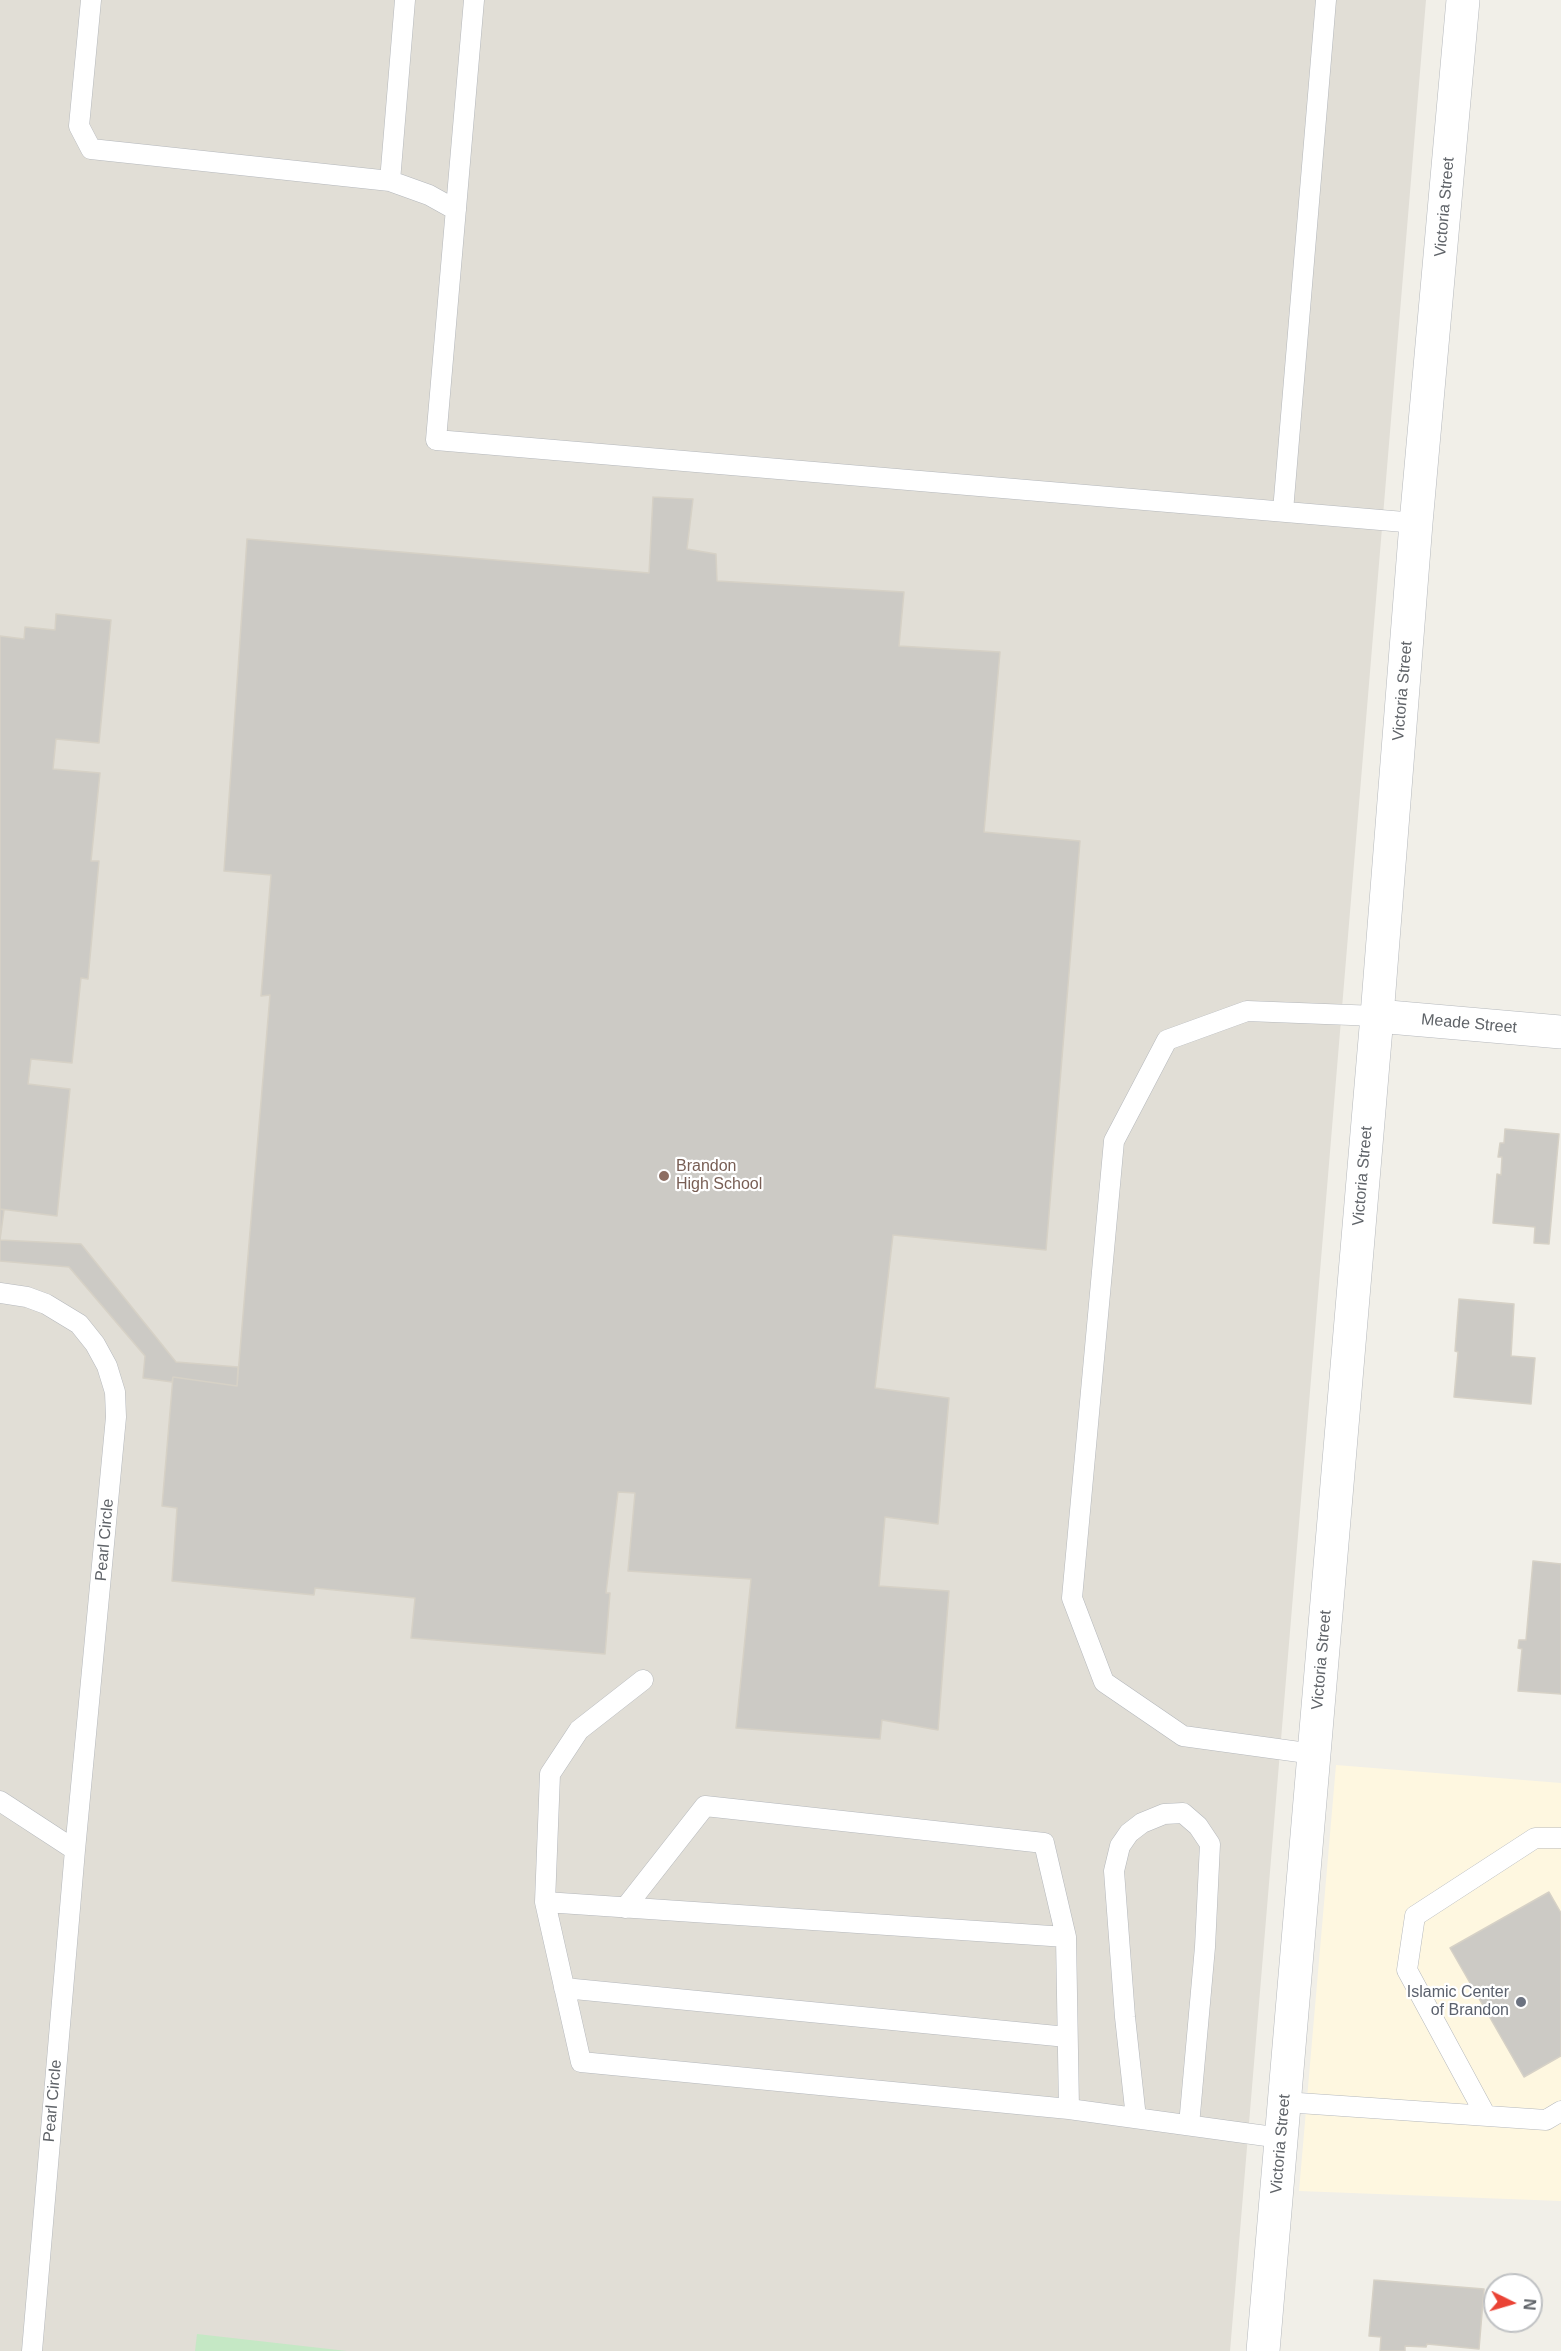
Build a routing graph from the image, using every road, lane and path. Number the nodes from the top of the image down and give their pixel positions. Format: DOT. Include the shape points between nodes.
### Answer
graph roads {
  1 [pos="91,0"];
  2 [pos="405,0"];
  3 [pos="474,0"];
  4 [pos="1326,0"];
  5 [pos="1463,0"];
  6 [pos="390,181"];
  7 [pos="456,210"];
  8 [pos="1283,512"];
  9 [pos="1416,523"];
  10 [pos="1377,1016"];
  11 [pos="1561,1032"];
  12 [pos="0,1293"];
  13 [pos="643,1680"];
  14 [pos="1314,1754"];
  15 [pos="0,1801"];
  16 [pos="1561,1838"];
  17 [pos="75,1850"];
  18 [pos="545,1902"];
  19 [pos="625,1908"];
  20 [pos="1066,1937"];
  21 [pos="564,1988"];
  22 [pos="1067,2037"];
  23 [pos="1284,2102"];
  24 [pos="1069,2109"];
  25 [pos="1561,2111"];
  26 [pos="1486,2116"];
  27 [pos="1136,2118"];
  28 [pos="1189,2125"];
  29 [pos="1281,2138"];
  30 [pos="32,2351"];
  31 [pos="1263,2351"];
  1 -- 6 [label="lane" via="79,126 91,149"];
  2 -- 6 [label="lane"];
  3 -- 7 [label="lane"];
  4 -- 8 [label="lane"];
  5 -- 9 [label="street, Victoria Street"];
  6 -- 7 [label="lane"];
  7 -- 8 [label="lane" via="435,440"];
  8 -- 9 [label="lane"];
  9 -- 10 [label="street, Victoria Street"];
  10 -- 11 [label="street, Meade Street"];
  10 -- 14 [label="street, Victoria Street"];
  10 -- 14 [label="lane" via="1247,1011 1167,1040 1114,1141 1072,1598 1104,1682 1183,1736"];
  12 -- 17 [label="lane, Pearl Circle" via="46,1304 79,1324 107,1366 115,1392 116,1417"];
  13 -- 18 [label="lane" via="579,1730 550,1774"];
  14 -- 23 [label="street, Victoria Street"];
  15 -- 17 [label="lane"];
  16 -- 26 [label="lane" via="1535,1838 1415,1916 1407,1970"];
  17 -- 30 [label="lane, Pearl Circle"];
  18 -- 19 [label="lane"];
  18 -- 21 [label="lane"];
  19 -- 20 [label="lane"];
  19 -- 20 [label="lane" via="705,1806 1044,1843"];
  20 -- 22 [label="lane"];
  21 -- 22 [label="lane"];
  21 -- 24 [label="lane" via="581,2062"];
  22 -- 24 [label="lane"];
  23 -- 26 [label="lane"];
  23 -- 29 [label="street, Victoria Street"];
  24 -- 27 [label="lane"];
  25 -- 26 [label="lane" via="1546,2120"];
  27 -- 28 [label="lane"];
  27 -- 28 [label="lane" via="1114,1871 1120,1846 1129,1833 1164,1814 1183,1813 1210,1844"];
  28 -- 29 [label="lane"];
  29 -- 31 [label="street, Victoria Street"];
}
